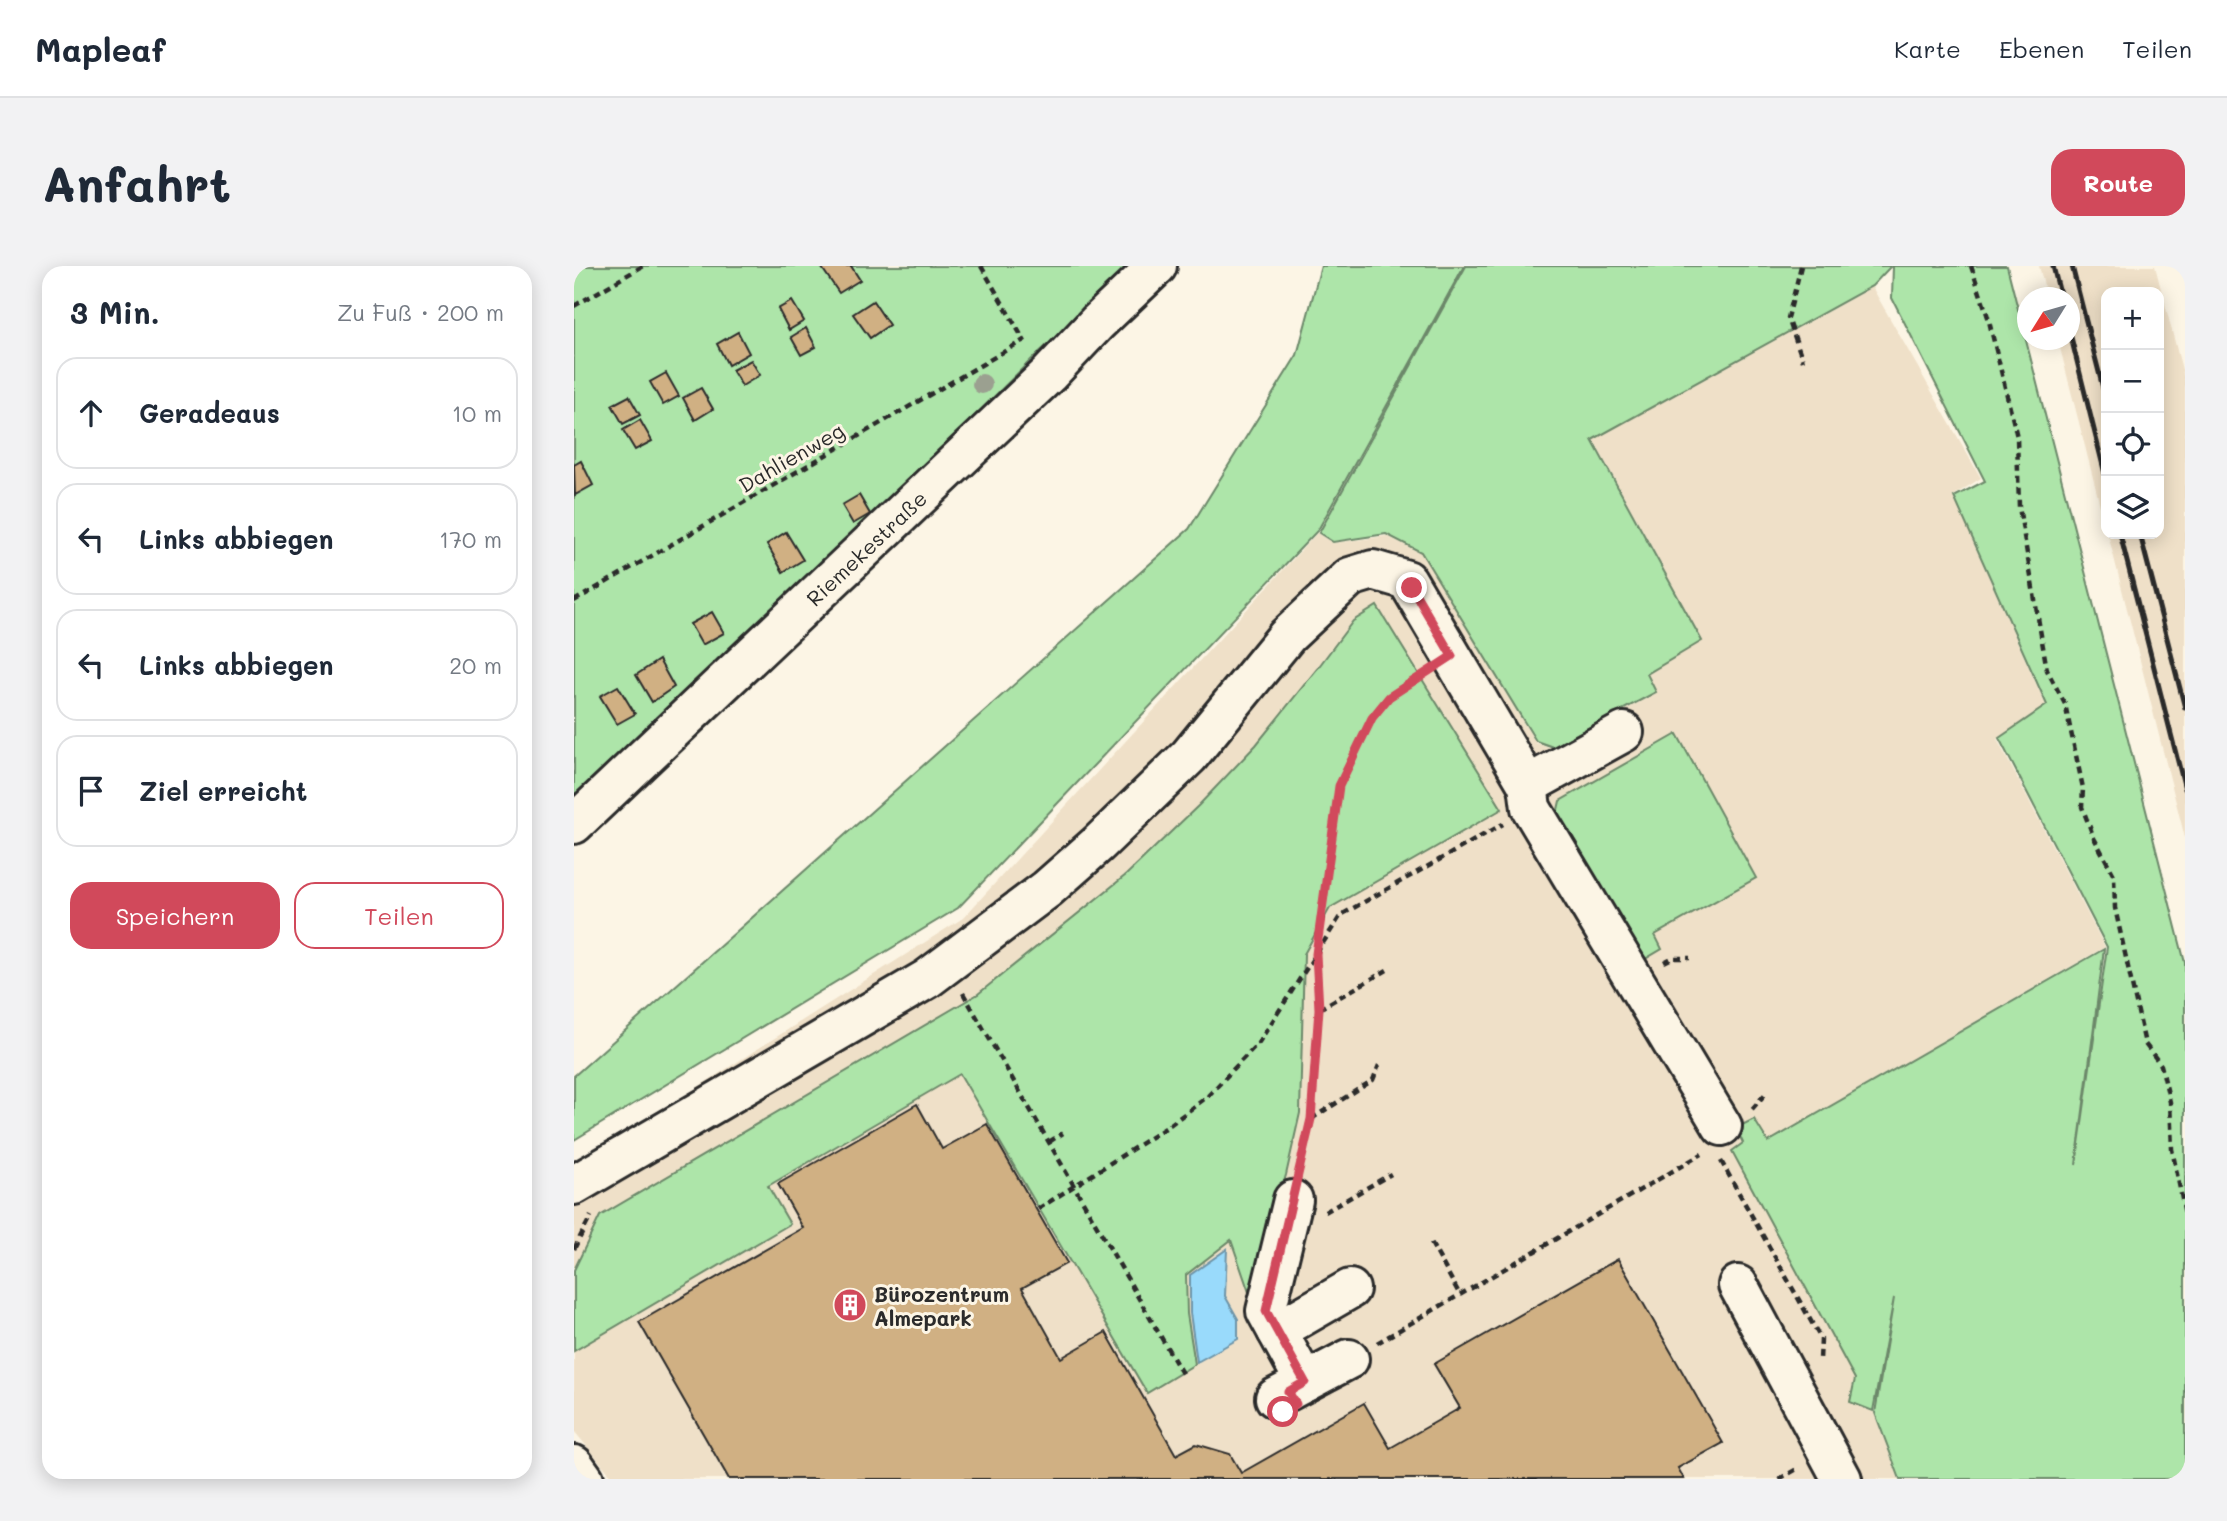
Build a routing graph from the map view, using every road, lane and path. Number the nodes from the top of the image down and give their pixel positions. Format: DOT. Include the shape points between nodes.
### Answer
graph roads {
  1 [pos="643,266"];
  2 [pos="981,266"];
  3 [pos="1157,266"];
  4 [pos="1801,266"];
  5 [pos="1972,266"];
  6 [pos="574,306"];
  7 [pos="1024,340"];
  8 [pos="1803,361"];
  9 [pos="1049,374"];
  10 [pos="574,601"];
  11 [pos="1452,656"];
  12 [pos="1624,732"];
  13 [pos="1530,797"];
  14 [pos="574,824"];
  15 [pos="1316,954"];
  16 [pos="1690,958"];
  17 [pos="1663,963"];
  18 [pos="943,967"];
  19 [pos="1387,970"];
  20 [pos="1319,1009"];
  21 [pos="1379,1065"];
  22 [pos="1766,1093"];
  23 [pos="1311,1119"];
  24 [pos="1728,1128"];
  25 [pos="1063,1133"];
  26 [pos="1049,1142"];
  27 [pos="1391,1174"];
  28 [pos="574,1185"];
  29 [pos="1075,1187"];
  30 [pos="1038,1209"];
  31 [pos="2185,1214"];
  32 [pos="1296,1218"];
  33 [pos="1430,1242"];
  34 [pos="1738,1285"];
  35 [pos="1350,1289"];
  36 [pos="1460,1294"];
  37 [pos="1349,1359"];
  38 [pos="1184,1377"];
  39 [pos="1283,1379"];
  40 [pos="1796,1391"];
  41 [pos="574,1465"];
  42 [pos="584,1479"];
  43 [pos="1842,1479"];
  1 -- 6 [label="path"];
  2 -- 7 [label="path"];
  3 -- 9 [label="street, Riemekestraße"];
  4 -- 8 [label="path" via="1787,317"];
  5 -- 31 [label="path" via="2017,437 2019,507 2047,670 2065,704 2083,788 2082,807 2114,875 2115,908 2145,1044 2161,1065 2170,1102 2172,1149"];
  7 -- 9 [label="path"];
  7 -- 10 [label="path, Dahlienweg"];
  9 -- 14 [label="street, Riemekestraße"];
  11 -- 13 [label="street"];
  11 -- 15 [label="path" via="1389,697 1372,718 1339,786"];
  11 -- 18 [label="street" via="1407,580 1373,570 1350,577 1287,636 1189,756 1098,844"];
  12 -- 13 [label="street"];
  13 -- 15 [label="path" via="1341,915"];
  13 -- 24 [label="street"];
  15 -- 20 [label="path"];
  15 -- 29 [label="path" via="1259,1042 1207,1097"];
  16 -- 17 [label="path"];
  18 -- 26 [label="path" via="966,997"];
  18 -- 28 [label="street"];
  19 -- 20 [label="path"];
  20 -- 23 [label="path"];
  21 -- 23 [label="path" via="1373,1080"];
  22 -- 24 [label="path"];
  23 -- 32 [label="path"];
  24 -- 36 [label="path"];
  24 -- 40 [label="path" via="1821,1339 1819,1375"];
  25 -- 26 [label="path"];
  26 -- 29 [label="path"];
  27 -- 32 [label="path"];
  29 -- 30 [label="path"];
  29 -- 38 [label="path"];
  32 -- 39 [label="street" via="1266,1311"];
  33 -- 36 [label="path"];
  34 -- 40 [label="street"];
  35 -- 39 [label="street"];
  36 -- 37 [label="path"];
  37 -- 39 [label="street"];
  40 -- 43 [label="street"];
  41 -- 42 [label="street"];
}
